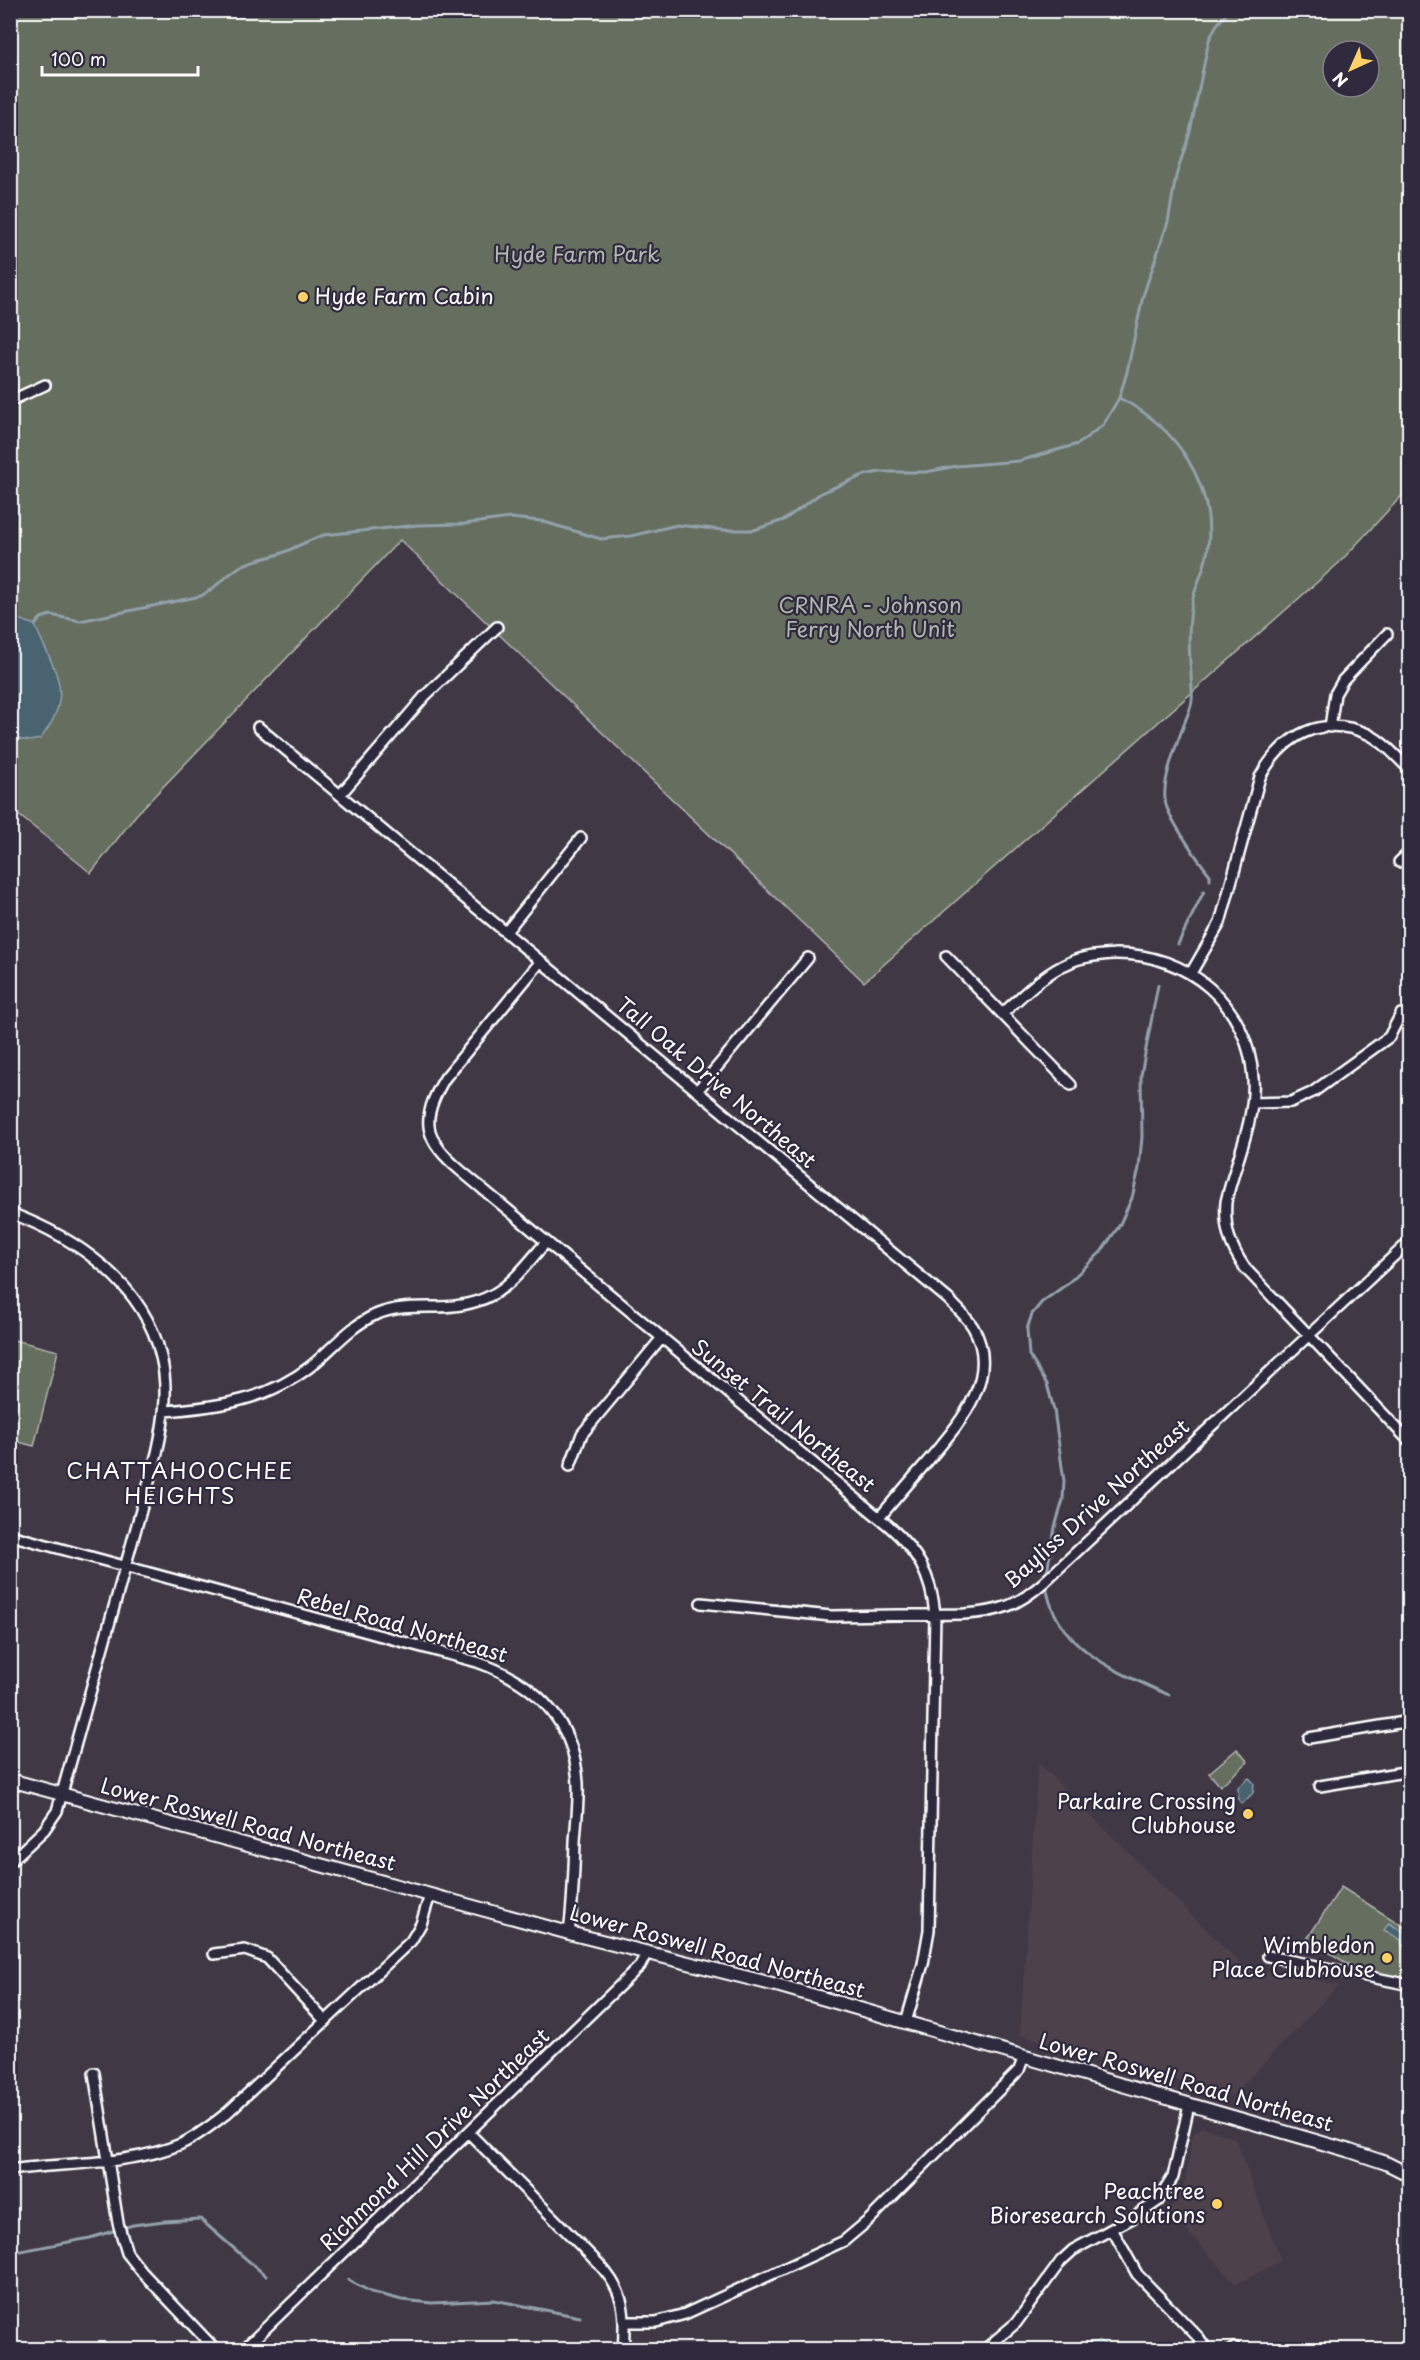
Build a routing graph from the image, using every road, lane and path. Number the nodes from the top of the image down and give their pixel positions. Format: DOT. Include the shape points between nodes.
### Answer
graph roads {
  1 [pos="45,385"];
  2 [pos="10,401"];
  3 [pos="497,627"];
  4 [pos="1387,634"];
  5 [pos="258,727"];
  6 [pos="1330,727"];
  7 [pos="1410,770"];
  8 [pos="340,795"];
  9 [pos="580,838"];
  10 [pos="1410,852"];
  11 [pos="1399,862"];
  12 [pos="506,932"];
  13 [pos="946,956"];
  14 [pos="808,958"];
  15 [pos="541,961"];
  16 [pos="1191,973"];
  17 [pos="1002,1014"];
  18 [pos="1401,1014"];
  19 [pos="1071,1085"];
  20 [pos="697,1091"];
  21 [pos="1252,1103"];
  22 [pos="10,1213"];
  23 [pos="1410,1241"];
  24 [pos="546,1242"];
  25 [pos="1309,1336"];
  26 [pos="661,1339"];
  27 [pos="165,1411"];
  28 [pos="1410,1442"];
  29 [pos="570,1466"];
  30 [pos="879,1518"];
  31 [pos="10,1535"];
  32 [pos="126,1566"];
  33 [pos="701,1603"];
  34 [pos="935,1614"];
  35 [pos="1410,1721"];
  36 [pos="1309,1737"];
  37 [pos="1410,1771"];
  38 [pos="10,1780"];
  39 [pos="1320,1786"];
  40 [pos="62,1794"];
  41 [pos="10,1862"];
  42 [pos="430,1895"];
  43 [pos="569,1934"];
  44 [pos="647,1952"];
  45 [pos="214,1954"];
  46 [pos="1268,1956"];
  47 [pos="1410,1985"];
  48 [pos="325,2021"];
  49 [pos="906,2022"];
  50 [pos="1024,2056"];
  51 [pos="94,2073"];
  52 [pos="1190,2105"];
  53 [pos="469,2133"];
  54 [pos="108,2160"];
  55 [pos="10,2170"];
  56 [pos="1410,2175"];
  57 [pos="1112,2229"];
  58 [pos="625,2322"];
  59 [pos="216,2349"];
  60 [pos="243,2349"];
  61 [pos="623,2349"];
  62 [pos="984,2349"];
  63 [pos="1206,2349"];
  1 -- 2 [label="street"];
  3 -- 8 [label="street" via="418,703"];
  4 -- 6 [label="street" via="1343,680 1335,694"];
  5 -- 8 [label="street, Tall Oak Drive Northeast"];
  6 -- 7 [label="street" via="1369,735"];
  6 -- 16 [label="street" via="1294,737 1267,764 1220,923"];
  8 -- 12 [label="street, Tall Oak Drive Northeast"];
  9 -- 12 [label="street"];
  10 -- 11 [label="street"];
  12 -- 15 [label="street, Tall Oak Drive Northeast"];
  13 -- 17 [label="street"];
  14 -- 20 [label="street"];
  15 -- 20 [label="street, Tall Oak Drive Northeast"];
  15 -- 24 [label="street, Sunset Trail Northeast" via="445,1078 430,1107 429,1130 446,1159"];
  16 -- 17 [label="street" via="1150,957 1102,954 1072,961 1040,980"];
  16 -- 21 [label="street" via="1222,1002 1240,1028 1251,1062"];
  17 -- 19 [label="street"];
  18 -- 21 [label="street" via="1389,1037 1313,1092 1291,1102"];
  20 -- 30 [label="street, Tall Oak Drive Northeast" via="948,1299 973,1327 980,1348 980,1373 968,1412"];
  21 -- 25 [label="street" via="1226,1202 1227,1234 1233,1252 1245,1268"];
  22 -- 27 [label="street" via="44,1226 86,1251 120,1282 148,1321 161,1357"];
  23 -- 25 [label="street, Bayliss Drive Northeast"];
  24 -- 26 [label="street, Sunset Trail Northeast"];
  24 -- 27 [label="street" via="510,1282 487,1299 457,1306 385,1311 364,1320 301,1374 273,1390 223,1405"];
  25 -- 28 [label="street"];
  25 -- 34 [label="street, Bayliss Drive Northeast" via="1029,1594 1015,1604 985,1613"];
  26 -- 29 [label="street" via="582,1434"];
  26 -- 30 [label="street, Sunset Trail Northeast"];
  27 -- 32 [label="street"];
  30 -- 34 [label="street, Sunset Trail Northeast" via="901,1537 926,1572"];
  31 -- 32 [label="street, Rebel Road Northeast"];
  32 -- 40 [label="street"];
  32 -- 43 [label="street, Rebel Road Northeast" via="477,1662 531,1689 567,1734 576,1768 578,1804"];
  33 -- 34 [label="street, Bayliss Drive Northeast" via="831,1616"];
  34 -- 49 [label="street, Sunset Trail Northeast" via="929,1930"];
  35 -- 36 [label="street"];
  37 -- 39 [label="street"];
  38 -- 40 [label="street, Lower Roswell Road Northeast"];
  40 -- 41 [label="street" via="50,1823"];
  40 -- 42 [label="street, Lower Roswell Road Northeast"];
  42 -- 43 [label="street, Lower Roswell Road Northeast"];
  42 -- 48 [label="street" via="411,1941"];
  43 -- 44 [label="street, Lower Roswell Road Northeast"];
  44 -- 49 [label="street, Lower Roswell Road Northeast"];
  44 -- 53 [label="street, Richmond Hill Drive Northeast" via="640,1965"];
  45 -- 48 [label="street" via="245,1950 267,1958"];
  46 -- 47 [label="street"];
  48 -- 54 [label="street" via="227,2113 198,2135 180,2144"];
  49 -- 50 [label="street, Lower Roswell Road Northeast"];
  50 -- 52 [label="street, Lower Roswell Road Northeast"];
  50 -- 58 [label="street" via="1019,2070 844,2241 685,2314 656,2322"];
  51 -- 54 [label="street"];
  52 -- 56 [label="street, Lower Roswell Road Northeast" via="1356,2153"];
  52 -- 57 [label="street" via="1173,2177 1165,2191 1148,2209"];
  53 -- 58 [label="street" via="608,2273 618,2290"];
  53 -- 60 [label="street, Richmond Hill Drive Northeast"];
  54 -- 55 [label="street"];
  54 -- 59 [label="street" via="127,2253"];
  57 -- 62 [label="street" via="1061,2261 1016,2323"];
  57 -- 63 [label="street" via="1137,2274"];
  58 -- 61 [label="street"];
}
